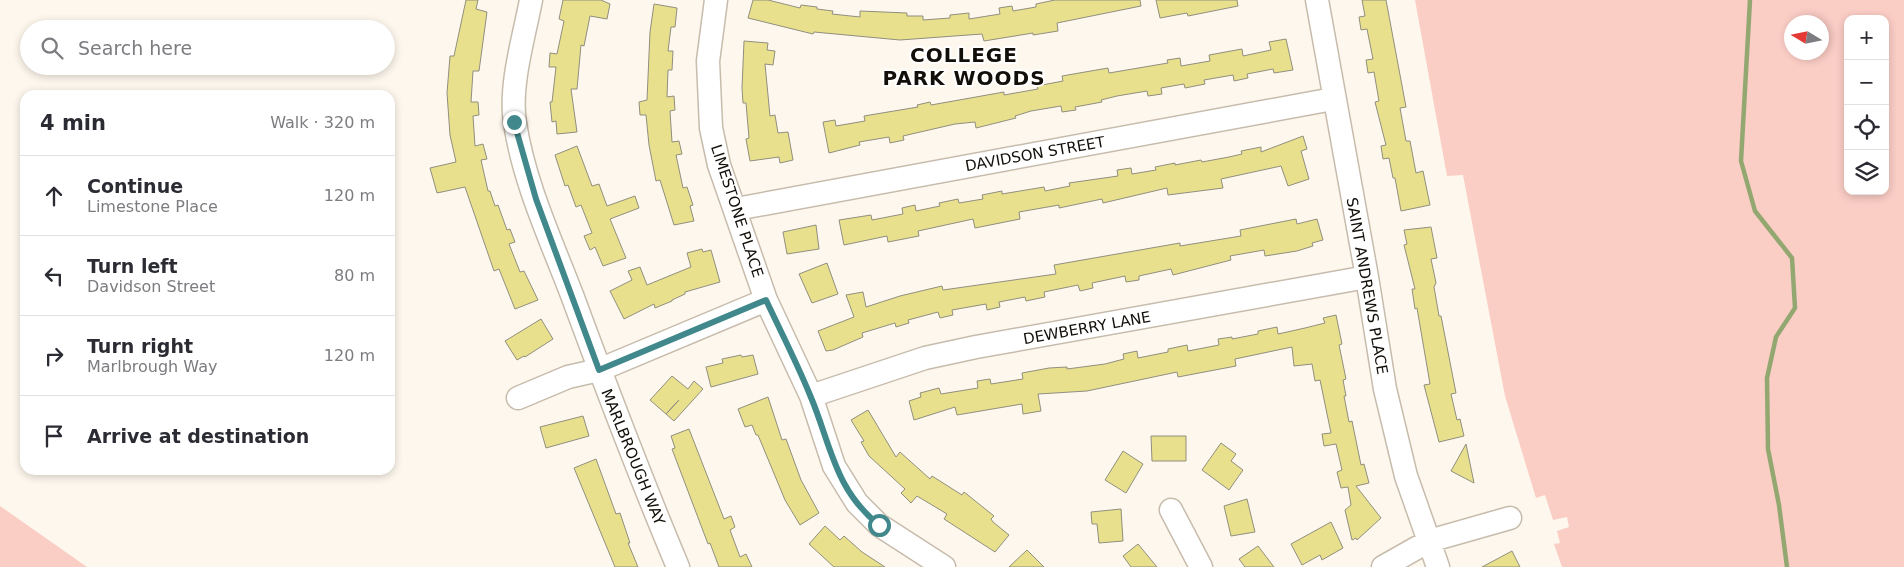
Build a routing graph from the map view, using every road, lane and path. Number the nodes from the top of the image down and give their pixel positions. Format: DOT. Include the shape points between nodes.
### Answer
graph roads {
  1 [pos="531,0"];
  2 [pos="716,0"];
  3 [pos="1317,0"];
  4 [pos="1333,99"];
  5 [pos="736,209"];
  6 [pos="1368,277"];
  7 [pos="766,300"];
  8 [pos="599,370"];
  9 [pos="811,396"];
  10 [pos="518,398"];
  11 [pos="1171,510"];
  12 [pos="1510,518"];
  13 [pos="1429,541"];
  14 [pos="678,567"];
  15 [pos="944,567"];
  16 [pos="1201,567"];
  17 [pos="1383,567"];
  18 [pos="1438,567"];
  1 -- 8 [label="street, MARLBROUGH WAY" via="515,91 514,122 536,199"];
  2 -- 5 [label="street, LIMESTONE PLACE" via="708,61 711,128 719,165"];
  3 -- 4 [label="street, SAINT ANDREWS PLACE"];
  4 -- 5 [label="street, DAVIDSON STREET"];
  4 -- 6 [label="street, SAINT ANDREWS PLACE"];
  5 -- 7 [label="street, LIMESTONE PLACE"];
  6 -- 9 [label="street, DEWBERRY LANE" via="976,347 925,358"];
  6 -- 13 [label="street, SAINT ANDREWS PLACE" via="1384,389 1406,476"];
  7 -- 8 [label="street"];
  7 -- 9 [label="street, LIMESTONE PLACE"];
  8 -- 10 [label="street" via="568,377"];
  8 -- 14 [label="street, MARLBROUGH WAY"];
  9 -- 15 [label="street, LIMESTONE PLACE" via="834,466 857,503 879,525"];
  11 -- 16 [label="street"];
  12 -- 13 [label="street"];
  13 -- 17 [label="street"];
  13 -- 18 [label="street, SAINT ANDREWS PLACE"];
}
